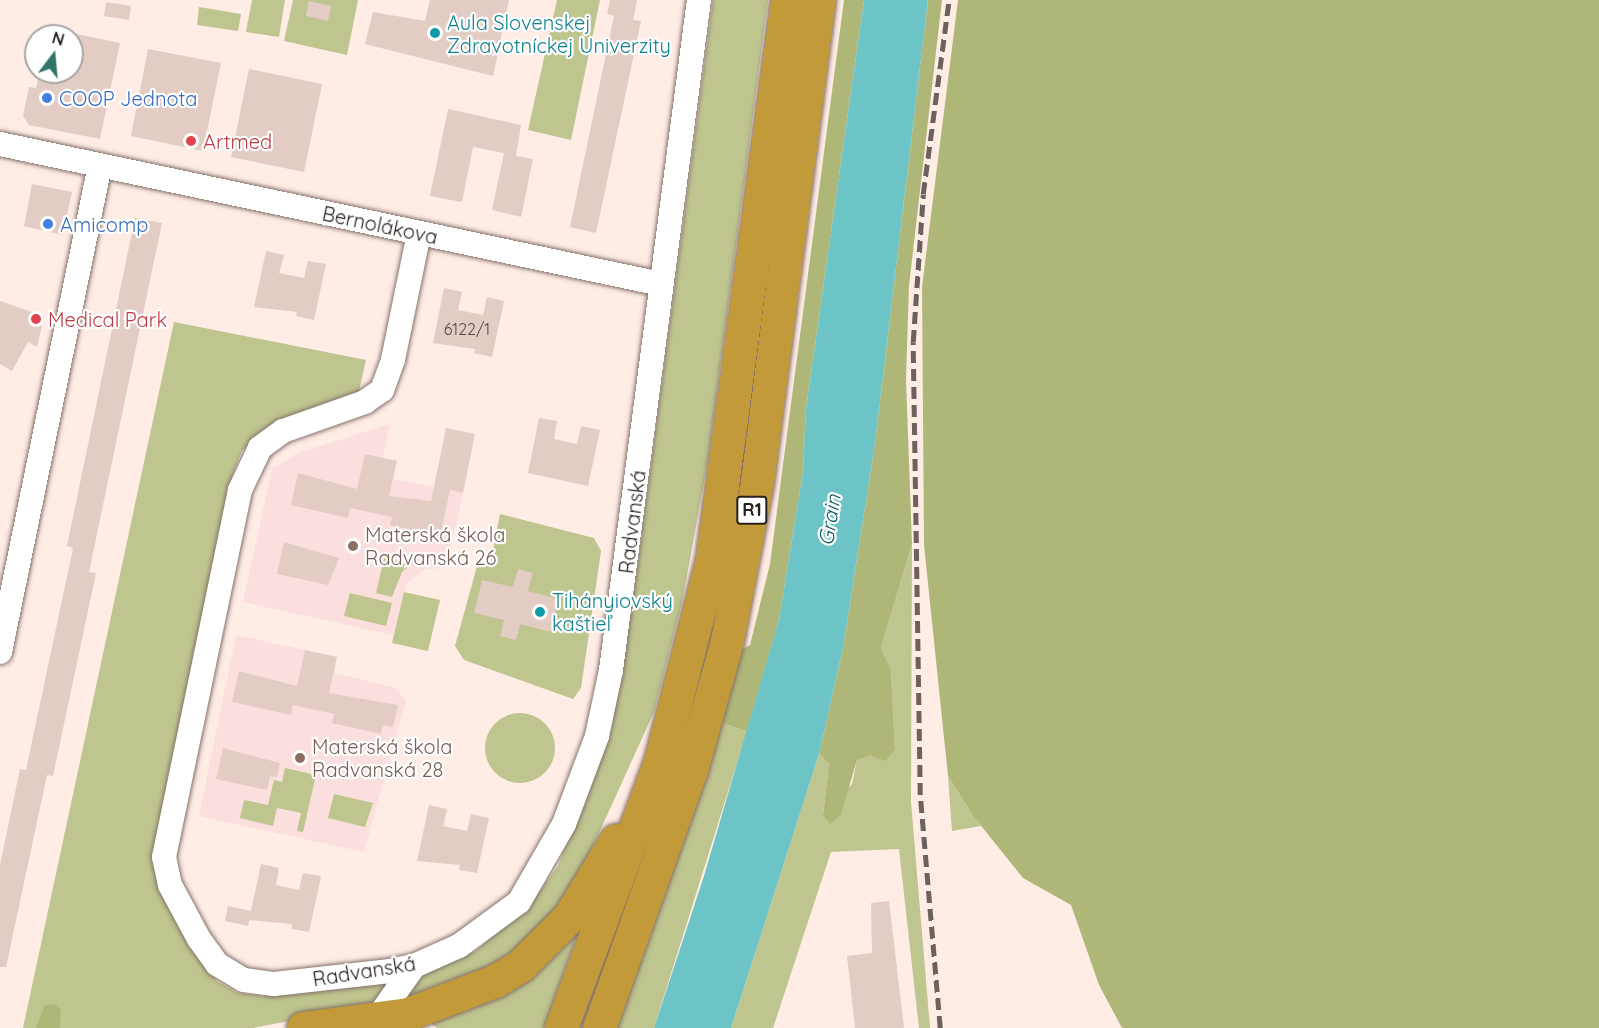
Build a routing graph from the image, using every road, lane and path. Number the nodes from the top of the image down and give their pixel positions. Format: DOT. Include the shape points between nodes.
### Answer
graph roads {
  1 [pos="699,0"];
  2 [pos="787,0"];
  3 [pos="819,0"];
  4 [pos="0,144"];
  5 [pos="100,165"];
  6 [pos="419,233"];
  7 [pos="661,284"];
  8 [pos="0,652"];
  9 [pos="660,762"];
  10 [pos="414,966"];
  11 [pos="377,1023"];
  12 [pos="303,1028"];
  13 [pos="561,1028"];
  14 [pos="599,1028"];
  1 -- 7 [label="street, Radvanská"];
  2 -- 9 [label="highway, R1" via="726,476 696,632"];
  3 -- 14 [label="highway, R1" via="757,482 727,641 691,770"];
  4 -- 5 [label="street, Bernolákova"];
  5 -- 6 [label="street, Bernolákova"];
  5 -- 8 [label="street"];
  6 -- 7 [label="street, Bernolákova"];
  6 -- 10 [label="street, Radvanská" via="393,360 382,390 365,402 283,431 260,448 247,469 164,857 170,885 199,939 217,964 244,980 274,984"];
  7 -- 10 [label="street, Radvanská" via="611,670 582,778 550,853 519,902 476,938"];
  9 -- 11 [label="highway" via="569,918 520,966 439,1006"];
  9 -- 13 [label="highway, R1"];
  10 -- 11 [label="street"];
  11 -- 12 [label="highway"];
}
